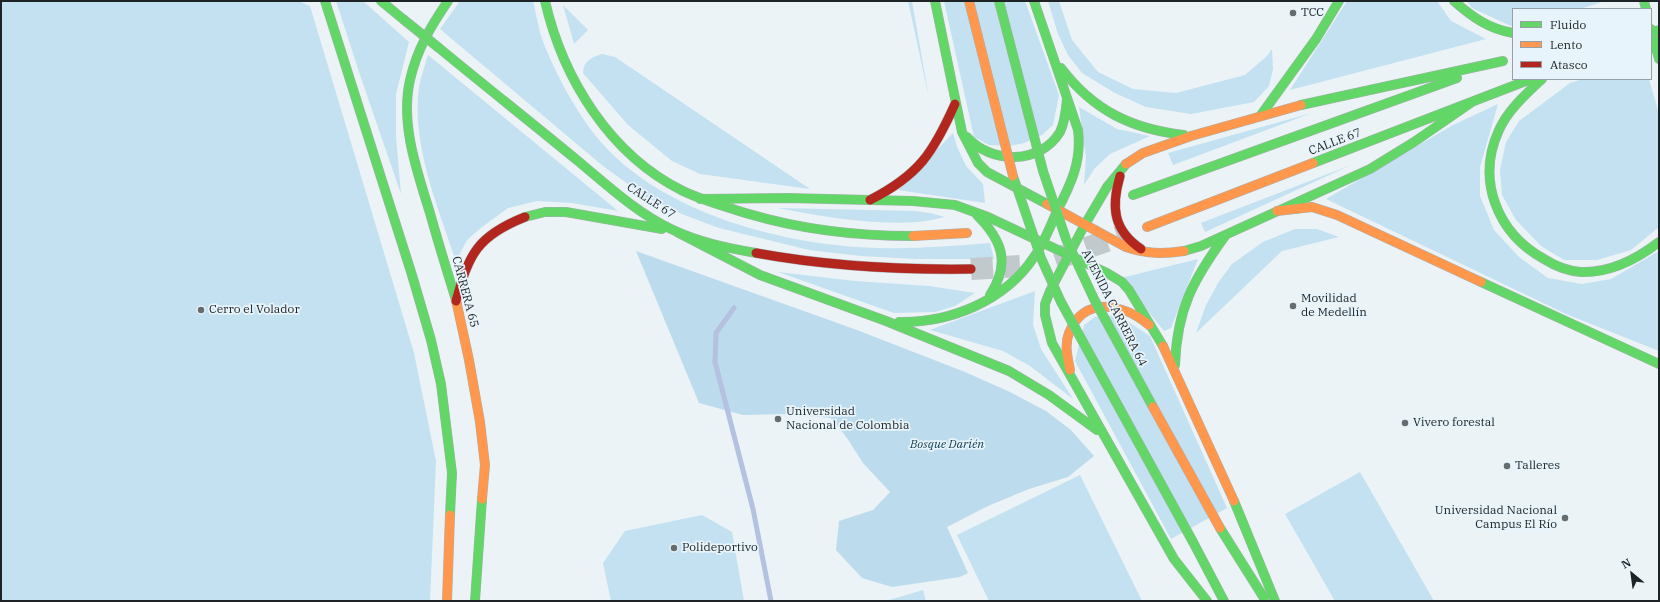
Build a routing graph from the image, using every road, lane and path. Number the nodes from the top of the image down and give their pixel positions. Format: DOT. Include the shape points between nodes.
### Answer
graph roads {
  1 [pos="325,1"];
  2 [pos="381,1"];
  3 [pos="448,1"];
  4 [pos="545,1"];
  5 [pos="935,1"];
  6 [pos="969,1"];
  7 [pos="999,1"];
  8 [pos="1034,1"];
  9 [pos="1339,1"];
  10 [pos="1454,1"];
  11 [pos="1644,1"];
  12 [pos="1649,8"];
  13 [pos="1512,33"];
  14 [pos="1652,33"];
  15 [pos="1051,52"];
  16 [pos="1512,58"];
  17 [pos="1659,58"];
  18 [pos="1503,61"];
  19 [pos="1528,80"];
  20 [pos="1541,80"];
  21 [pos="1067,98"];
  22 [pos="1472,102"];
  23 [pos="955,104"];
  24 [pos="1261,115"];
  25 [pos="962,132"];
  26 [pos="1191,136"];
  27 [pos="1127,163"];
  28 [pos="1133,195"];
  29 [pos="700,199"];
  30 [pos="867,201"];
  31 [pos="972,210"];
  32 [pos="1057,211"];
  33 [pos="1277,211"];
  34 [pos="1084,226"];
  35 [pos="1147,227"];
  36 [pos="678,232"];
  37 [pos="968,234"];
  38 [pos="1227,234"];
  39 [pos="1041,242"];
  40 [pos="1659,242"];
  41 [pos="1153,254"];
  42 [pos="1069,255"];
  43 [pos="971,269"];
  44 [pos="987,299"];
  45 [pos="456,301"];
  46 [pos="886,321"];
  47 [pos="1160,338"];
  48 [pos="1659,364"];
  49 [pos="1175,371"];
  50 [pos="1072,379"];
  51 [pos="1104,435"];
  52 [pos="446,601"];
  53 [pos="475,601"];
  54 [pos="1207,601"];
  55 [pos="1224,601"];
  56 [pos="1265,601"];
  57 [pos="1275,601"];
  1 -- 52 [label="main road" via="412,275 441,384 452,473"];
  2 -- 36 [label="main road, CALLE 67, bridge" via="620,195"];
  3 -- 45 [label="main road, CARRERA 65" via="429,29 417,56 410,81 408,107 415,164"];
  4 -- 29 [label="main road, CALLE 67" via="565,63 594,114 638,162 667,182"];
  5 -- 23 [label="main road"];
  6 -- 55 [label="main road, bridge" via="1013,178 1041,258 1061,302"];
  7 -- 56 [label="main road, AVENIDA CARRERA 64, bridge" via="1044,171 1066,239 1094,299 1220,528"];
  8 -- 15 [label="main road"];
  9 -- 24 [label="main road" via="1316,39"];
  10 -- 13 [label="main road" via="1474,19 1501,31"];
  11 -- 12 [label="main road"];
  14 -- 17 [label="main road"];
  15 -- 21 [label="main road"];
  15 -- 26 [label="main road" via="1074,85 1106,111 1150,131"];
  16 -- 18 [label="main road, CALLE 67"];
  18 -- 24 [label="main road" via="1318,100"];
  18 -- 28 [label="main road, CALLE 67"];
  19 -- 22 [label="main road, CALLE 67"];
  20 -- 40 [label="main road" via="1508,115 1493,146 1490,162 1492,195 1505,225 1520,243 1540,258 1565,270 1582,272 1604,270 1629,261"];
  21 -- 25 [label="main road" via="1064,123 1057,136 1052,143 1030,154 1000,158 973,144"];
  21 -- 32 [label="main road" via="1078,130 1080,156 1073,180"];
  22 -- 33 [label="main road" via="1414,142 1370,168"];
  22 -- 35 [label="main road, CALLE 67"];
  23 -- 25 [label="main road"];
  23 -- 30 [label="main road" via="941,136 922,165 901,183"];
  24 -- 26 [label="main road"];
  25 -- 32 [label="main road" via="970,151 987,172"];
  26 -- 27 [label="main road" via="1143,153"];
  27 -- 34 [label="main road" via="1107,187"];
  27 -- 41 [label="main road" via="1117,186 1114,199 1115,213 1126,237"];
  29 -- 30 [label="main road" via="787,198"];
  29 -- 37 [label="main road, CALLE 67" via="788,225 827,232 867,235"];
  30 -- 31 [label="main road" via="934,202"];
  31 -- 39 [label="main road"];
  31 -- 44 [label="main road" via="991,231 1002,254 1001,277"];
  32 -- 34 [label="main road"];
  32 -- 39 [label="main road"];
  33 -- 38 [label="main road"];
  33 -- 48 [label="main road" via="1312,207 1337,214"];
  34 -- 41 [label="main road" via="1126,247"];
  34 -- 42 [label="main road"];
  36 -- 43 [label="main road, CALLE 67" via="745,252 835,265 890,269"];
  36 -- 45 [label="main road" via="566,212 545,212 527,216 512,222 484,240 473,253 464,272"];
  36 -- 46 [label="main road" via="760,275"];
  38 -- 41 [label="main road" via="1186,251"];
  38 -- 49 [label="main road" via="1200,271 1182,310 1177,326"];
  39 -- 42 [label="main road"];
  39 -- 44 [label="main road" via="1034,258 1024,270"];
  42 -- 47 [label="main road" via="1122,282 1136,298"];
  42 -- 50 [label="main road" via="1050,291 1044,315 1052,343"];
  44 -- 46 [label="main road" via="942,320 906,323"];
  45 -- 53 [label="main road, CARRERA 65" via="470,366 485,465"];
  46 -- 51 [label="main road" via="1009,371 1049,395"];
  47 -- 49 [label="main road"];
  47 -- 50 [label="main road" via="1143,320 1127,309 1109,306 1094,309 1083,315 1069,334 1067,348"];
  49 -- 57 [label="main road" via="1245,526"];
  50 -- 51 [label="main road"];
  51 -- 54 [label="main road" via="1174,559"];
}
